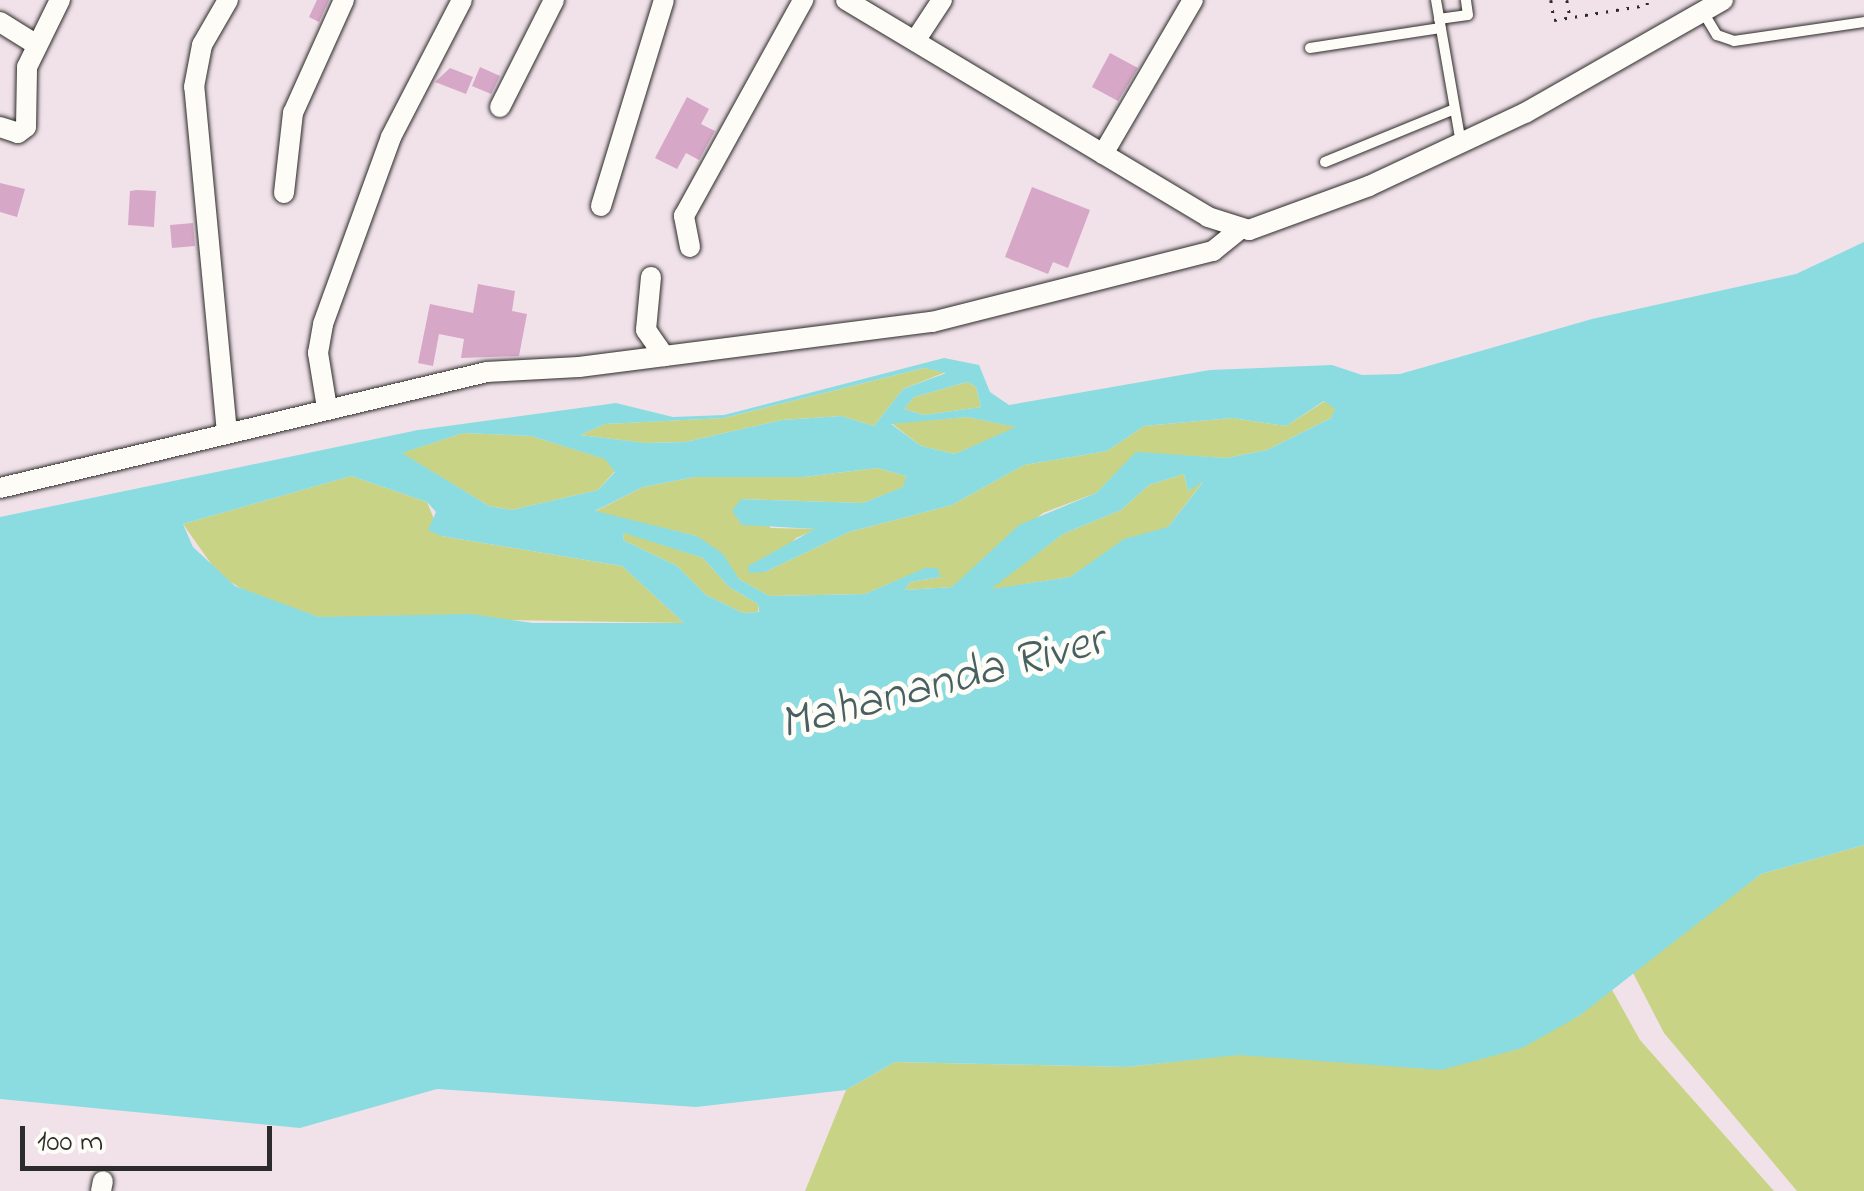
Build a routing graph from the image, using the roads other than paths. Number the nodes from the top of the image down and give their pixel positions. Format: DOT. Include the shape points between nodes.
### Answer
graph roads {
  1 [pos="60,0"];
  2 [pos="228,0"];
  3 [pos="344,0"];
  4 [pos="462,0"];
  5 [pos="554,0"];
  6 [pos="664,0"];
  7 [pos="803,0"];
  8 [pos="846,0"];
  9 [pos="942,0"];
  10 [pos="1193,0"];
  11 [pos="1436,0"];
  12 [pos="1466,0"];
  13 [pos="1723,0"];
  14 [pos="1703,12"];
  15 [pos="0,22"];
  16 [pos="1864,22"];
  17 [pos="1440,24"];
  18 [pos="915,41"];
  19 [pos="37,45"];
  20 [pos="1310,48"];
  21 [pos="500,107"];
  22 [pos="1452,110"];
  23 [pos="0,128"];
  24 [pos="1461,143"];
  25 [pos="1103,154"];
  26 [pos="1325,162"];
  27 [pos="284,192"];
  28 [pos="601,206"];
  29 [pos="1240,229"];
  30 [pos="690,247"];
  31 [pos="652,277"];
  32 [pos="664,356"];
  33 [pos="327,408"];
  34 [pos="227,433"];
  35 [pos="0,488"];
  1 -- 19 [label="street"];
  2 -- 34 [label="street" via="202,44 194,87"];
  3 -- 27 [label="street" via="293,113"];
  4 -- 33 [label="street" via="391,137 320,332"];
  5 -- 21 [label="street"];
  6 -- 28 [label="street"];
  7 -- 30 [label="street" via="684,216"];
  8 -- 18 [label="street"];
  9 -- 18 [label="street"];
  10 -- 25 [label="street"];
  11 -- 17 [label="lane"];
  12 -- 17 [label="lane" via="1468,15"];
  13 -- 14 [label="street"];
  14 -- 16 [label="lane" via="1717,34 1734,41"];
  14 -- 24 [label="street"];
  15 -- 19 [label="street"];
  17 -- 20 [label="lane"];
  17 -- 22 [label="lane"];
  18 -- 25 [label="street"];
  19 -- 23 [label="street" via="24,78 26,127 18,133"];
  22 -- 24 [label="lane"];
  22 -- 26 [label="lane"];
  24 -- 29 [label="street" via="1278,224"];
  25 -- 29 [label="street"];
  29 -- 32 [label="street" via="1213,251 932,322"];
  31 -- 32 [label="street" via="646,330"];
  32 -- 33 [label="street" via="486,372"];
  33 -- 34 [label="street"];
  34 -- 35 [label="street"];
}
